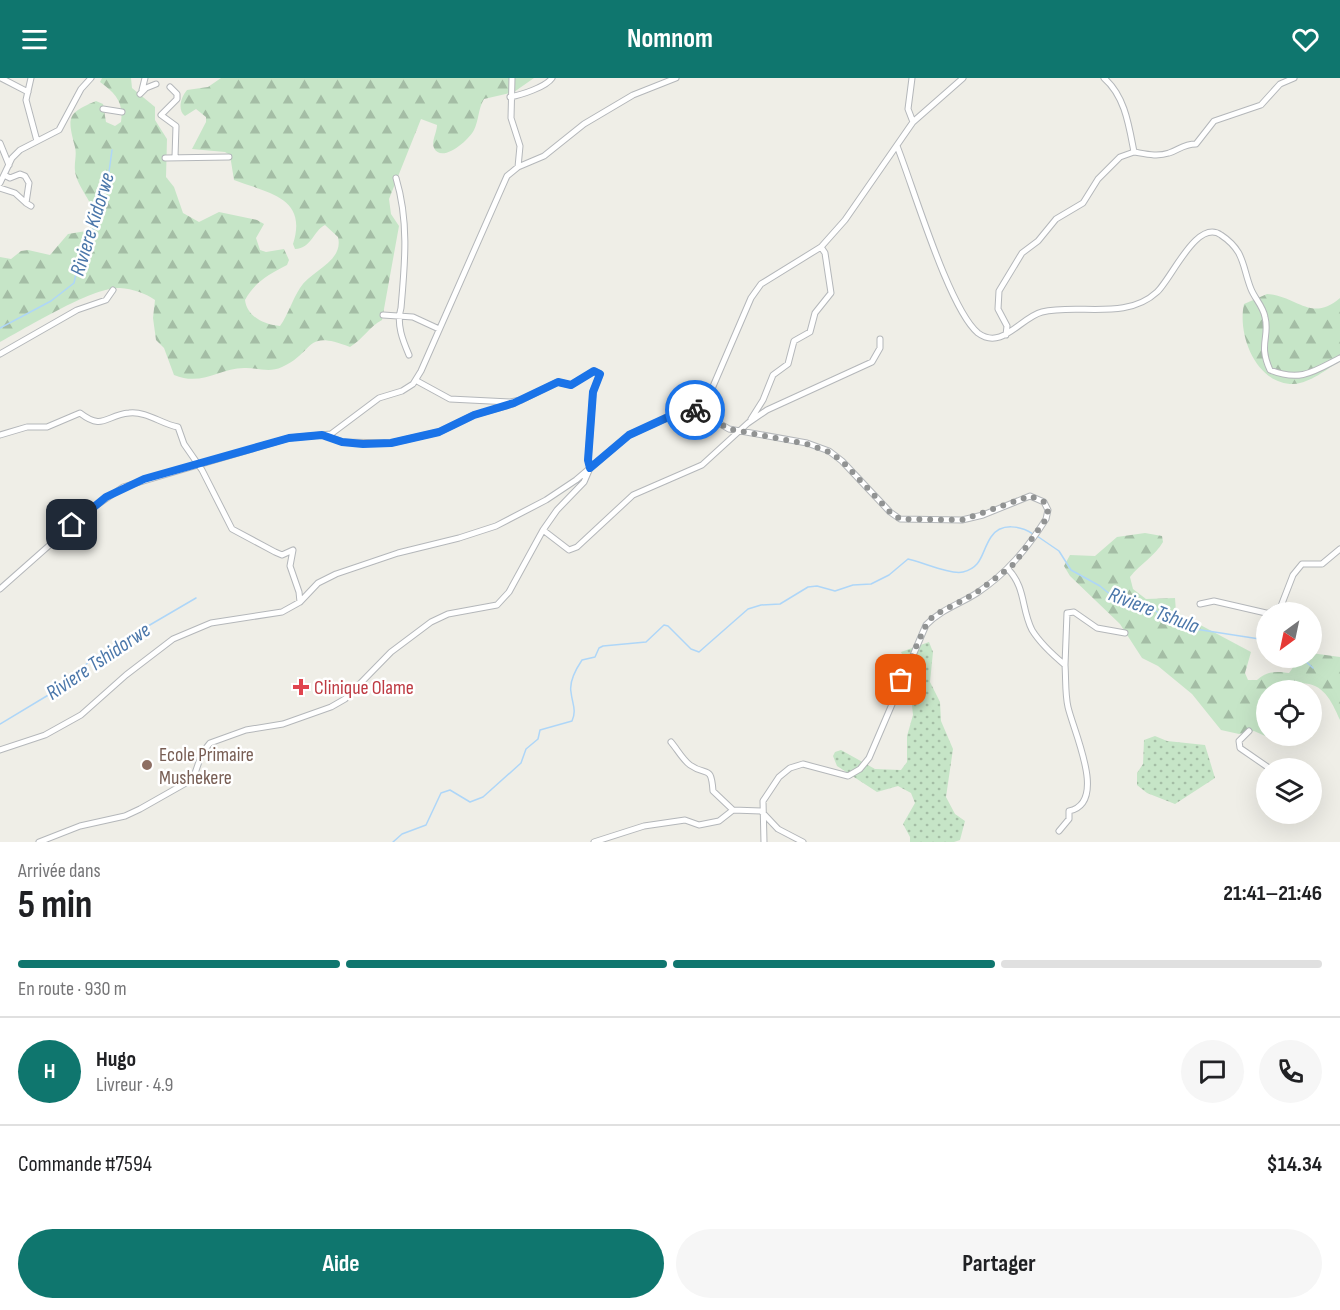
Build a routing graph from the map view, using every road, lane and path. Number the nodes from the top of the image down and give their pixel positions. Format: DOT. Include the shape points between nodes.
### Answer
graph roads {
  1 [pos="1,78"];
  2 [pos="31,78"];
  3 [pos="91,78"];
  4 [pos="145,78"];
  5 [pos="512,78"];
  6 [pos="552,78"];
  7 [pos="676,78"];
  8 [pos="912,78"];
  9 [pos="963,78"];
  10 [pos="1104,78"];
  11 [pos="1294,78"];
  12 [pos="156,84"];
  13 [pos="170,87"];
  14 [pos="28,92"];
  15 [pos="510,97"];
  16 [pos="104,109"];
  17 [pos="69,112"];
  18 [pos="76,112"];
  19 [pos="122,112"];
  20 [pos="913,122"];
  21 [pos="37,141"];
  22 [pos="0,143"];
  23 [pos="897,146"];
  24 [pos="1134,152"];
  25 [pos="175,157"];
  26 [pos="229,157"];
  27 [pos="165,158"];
  28 [pos="9,165"];
  29 [pos="518,167"];
  30 [pos="4,175"];
  31 [pos="396,178"];
  32 [pos="0,183"];
  33 [pos="0,188"];
  34 [pos="821,247"];
  35 [pos="112,290"];
  36 [pos="383,315"];
  37 [pos="399,316"];
  38 [pos="439,329"];
  39 [pos="1006,335"];
  40 [pos="880,339"];
  41 [pos="0,354"];
  42 [pos="409,355"];
  43 [pos="1340,358"];
  44 [pos="417,381"];
  45 [pos="521,400"];
  46 [pos="690,407"];
  47 [pos="748,423"];
  48 [pos="739,432"];
  49 [pos="0,435"];
  50 [pos="322,435"];
  51 [pos="197,465"];
  52 [pos="590,468"];
  53 [pos="543,530"];
  54 [pos="1340,549"];
  55 [pos="1008,569"];
  56 [pos="0,589"];
  57 [pos="300,602"];
  58 [pos="1282,602"];
  59 [pos="1200,604"];
  60 [pos="1256,611"];
  61 [pos="1125,633"];
  62 [pos="1065,665"];
  63 [pos="1249,731"];
  64 [pos="671,742"];
  65 [pos="0,750"];
  66 [pos="1256,759"];
  67 [pos="734,810"];
  68 [pos="761,811"];
  69 [pos="1059,831"];
  70 [pos="42,842"];
  71 [pos="594,842"];
  72 [pos="764,842"];
  73 [pos="803,842"];
  1 -- 14 [label="street"];
  2 -- 14 [label="street"];
  3 -- 17 [label="street"];
  4 -- 12 [label="street" via="140,94"];
  5 -- 15 [label="street"];
  6 -- 15 [label="street" via="524,95"];
  7 -- 29 [label="street" via="633,95 584,124 544,156"];
  8 -- 20 [label="street" via="908,109"];
  9 -- 20 [label="street"];
  10 -- 24 [label="street" via="1115,87"];
  11 -- 24 [label="street" via="1280,84 1261,105 1214,121 1196,144 1183,144 1170,153 1152,156"];
  13 -- 25 [label="street" via="177,99 161,115 176,126"];
  14 -- 21 [label="street" via="26,100"];
  15 -- 29 [label="street" via="511,118 520,146"];
  16 -- 19 [label="street"];
  17 -- 18 [label="street"];
  17 -- 21 [label="street" via="59,130"];
  20 -- 23 [label="street"];
  21 -- 28 [label="street" via="20,150"];
  22 -- 28 [label="street"];
  23 -- 34 [label="street"];
  23 -- 39 [label="street" via="955,298 981,334 992,338"];
  24 -- 39 [label="street" via="1120,157 1098,179 1083,203 1056,219 1022,253 999,291 998,309 1007,326"];
  25 -- 26 [label="street"];
  25 -- 27 [label="street"];
  28 -- 30 [label="street"];
  29 -- 38 [label="street" via="500,188"];
  30 -- 32 [label="street"];
  30 -- 33 [label="street" via="25,176 29,183 28,205 15,193"];
  31 -- 37 [label="street" via="405,206 406,228"];
  34 -- 46 [label="street" via="761,284 751,298 711,391"];
  34 -- 47 [label="street" via="831,293 815,312 810,332 794,341 788,364 773,375"];
  35 -- 41 [label="street" via="106,300 77,310"];
  36 -- 37 [label="street"];
  37 -- 38 [label="street" via="413,317"];
  37 -- 42 [label="street" via="402,340"];
  38 -- 44 [label="street"];
  39 -- 43 [label="street" via="1040,312 1113,308 1149,298 1164,284 1198,236 1213,231 1244,259 1251,290 1266,319 1263,350 1270,370 1288,377 1310,374"];
  40 -- 47 [label="street" via="872,362 784,400"];
  44 -- 45 [label="street" via="450,399"];
  44 -- 50 [label="street" via="379,398 340,429"];
  45 -- 50 [label="street" via="474,415 439,432 391,443 342,442"];
  45 -- 52 [label="street" via="558,382 571,385 594,371 600,374 593,392"];
  46 -- 48 [label="street"];
  46 -- 52 [label="street" via="629,435"];
  47 -- 48 [label="street"];
  48 -- 53 [label="street" via="702,465 633,495 577,547 569,550"];
  48 -- 55 [label="street" via="807,444 829,452 900,519 962,520 1016,500 1039,498 1048,510 1046,519"];
  49 -- 51 [label="street" via="27,427 47,427 80,413 91,422 128,413 148,415 178,427"];
  50 -- 51 [label="street" via="289,438"];
  51 -- 56 [label="street" via="144,479 106,497"];
  51 -- 57 [label="street" via="232,530 282,555 293,550 290,566"];
  52 -- 53 [label="street" via="584,482"];
  52 -- 57 [label="street" via="546,500 496,526 336,574 318,582"];
  53 -- 70 [label="street" via="509,592 496,605 448,614 431,622 391,652 339,703 283,724 221,737 205,747 196,774 186,785 125,816 80,826"];
  54 -- 58 [label="street" via="1322,564 1302,564 1293,574"];
  55 -- 62 [label="street" via="1019,580 1033,630"];
  55 -- 68 [label="street" via="976,593 933,616 926,625 869,758 860,769 848,776 803,764 790,768 768,790"];
  57 -- 65 [label="street" via="271,615 211,623 173,639 81,715 45,735"];
  59 -- 60 [label="street" via="1214,601"];
  61 -- 62 [label="street" via="1098,628 1074,612 1067,613"];
  62 -- 69 [label="street" via="1068,707 1089,785 1085,802 1069,811 1069,819"];
  63 -- 66 [label="street" via="1239,741 1240,747"];
  64 -- 67 [label="street" via="689,765 708,771 713,790"];
  67 -- 68 [label="street"];
  67 -- 71 [label="street" via="719,822 699,825 685,820 644,826"];
  68 -- 72 [label="street"];
  68 -- 73 [label="street" via="778,829"];
}
